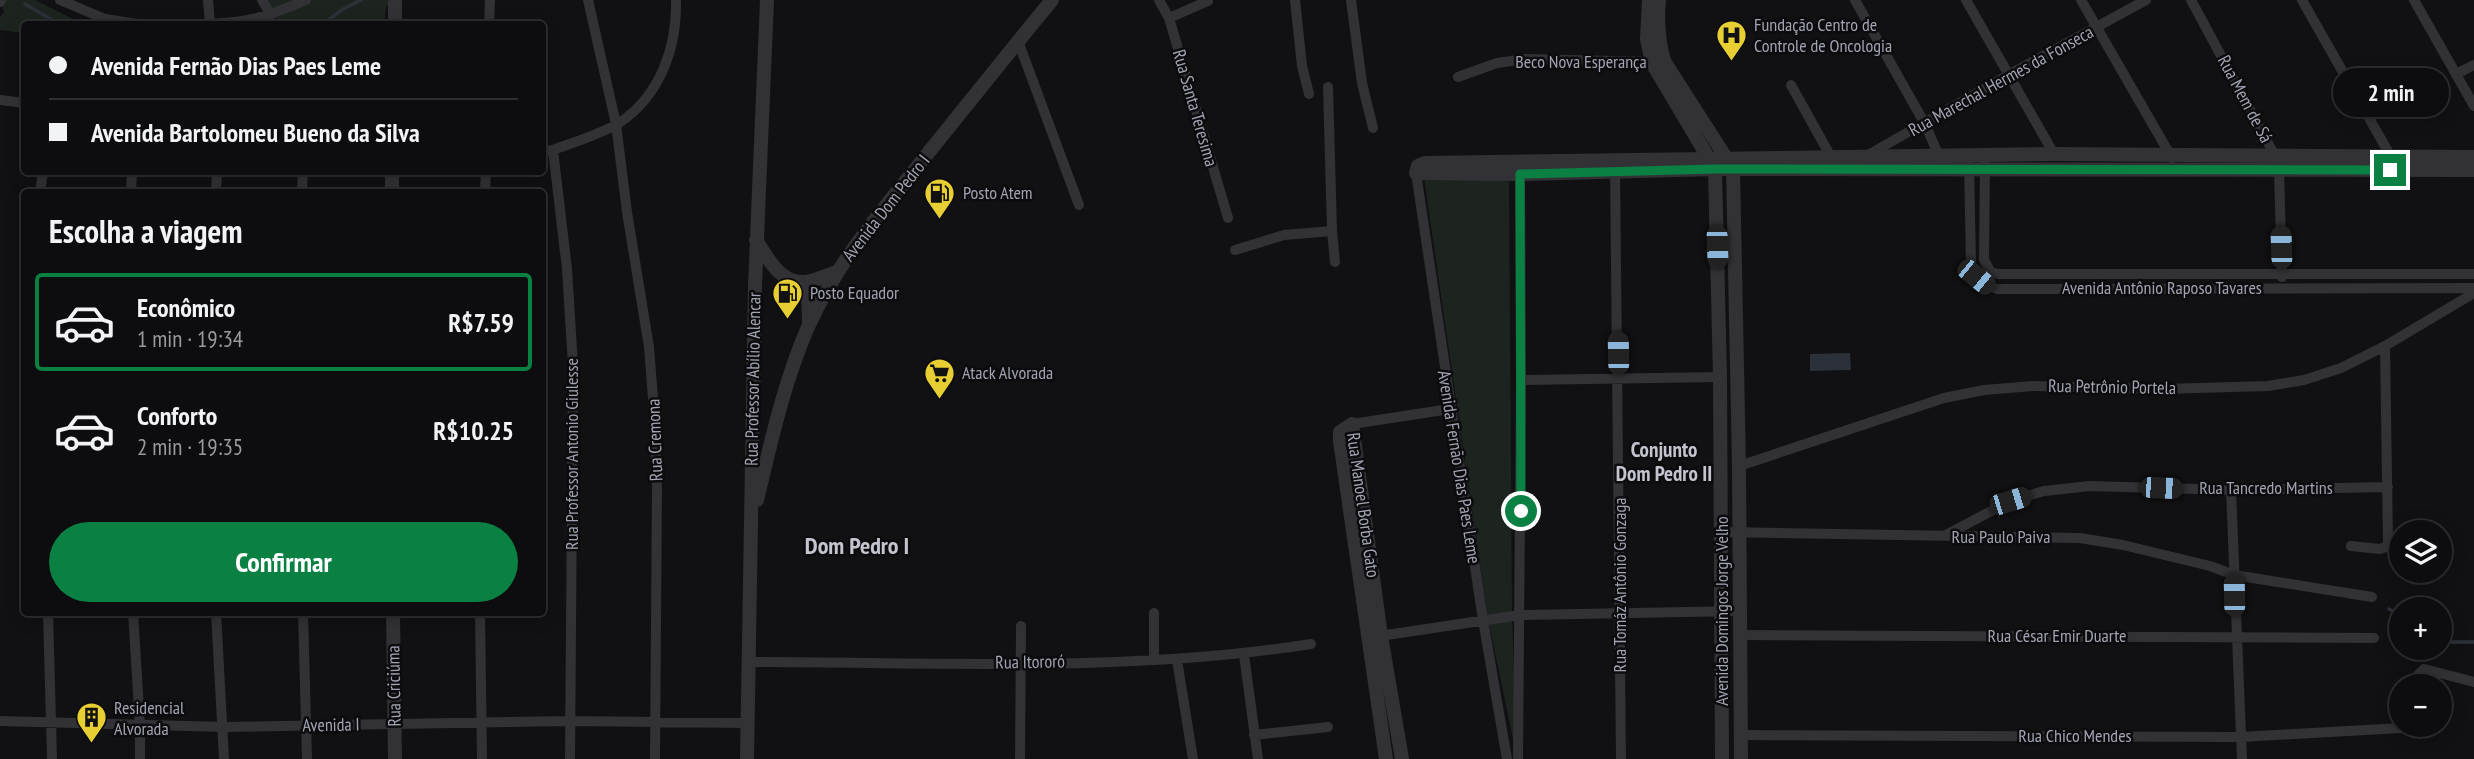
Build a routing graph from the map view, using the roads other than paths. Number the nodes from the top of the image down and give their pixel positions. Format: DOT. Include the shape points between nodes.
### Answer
graph roads {
  1 [pos="60,0"];
  2 [pos="208,0"];
  3 [pos="262,0"];
  4 [pos="306,0"];
  5 [pos="396,0"];
  6 [pos="490,0"];
  7 [pos="588,0"];
  8 [pos="676,0"];
  9 [pos="767,0"];
  10 [pos="1052,0"];
  11 [pos="1159,0"];
  12 [pos="1295,0"];
  13 [pos="1351,0"];
  14 [pos="1649,0"];
  15 [pos="1659,0"];
  16 [pos="1855,0"];
  17 [pos="1966,0"];
  18 [pos="2081,0"];
  19 [pos="2146,0"];
  20 [pos="2192,0"];
  21 [pos="2302,0"];
  22 [pos="2414,0"];
  23 [pos="1208,1"];
  24 [pos="271,15"];
  25 [pos="1169,18"];
  26 [pos="118,21"];
  27 [pos="209,21"];
  28 [pos="245,21"];
  29 [pos="395,21"];
  30 [pos="489,21"];
  31 [pos="2096,27"];
  32 [pos="1018,41"];
  33 [pos="1658,62"];
  34 [pos="2474,65"];
  35 [pos="2456,74"];
  36 [pos="2008,75"];
  37 [pos="1458,77"];
  38 [pos="1791,85"];
  39 [pos="1328,87"];
  40 [pos="1309,94"];
  41 [pos="0,100"];
  42 [pos="21,103"];
  43 [pos="2474,106"];
  44 [pos="616,124"];
  45 [pos="1925,124"];
  46 [pos="1373,128"];
  47 [pos="548,151"];
  48 [pos="2054,155"];
  49 [pos="2171,155"];
  50 [pos="2390,155"];
  51 [pos="1939,156"];
  52 [pos="1831,157"];
  53 [pos="2474,157"];
  54 [pos="1867,162"];
  55 [pos="1969,162"];
  56 [pos="1985,162"];
  57 [pos="2277,163"];
  58 [pos="1712,164"];
  59 [pos="1730,164"];
  60 [pos="1615,166"];
  61 [pos="1520,168"];
  62 [pos="2177,170"];
  63 [pos="2474,170"];
  64 [pos="1416,173"];
  65 [pos="1079,205"];
  66 [pos="1228,218"];
  67 [pos="1332,231"];
  68 [pos="756,240"];
  69 [pos="1235,250"];
  70 [pos="1335,262"];
  71 [pos="776,272"];
  72 [pos="837,272"];
  73 [pos="2282,273"];
  74 [pos="1997,274"];
  75 [pos="2091,274"];
  76 [pos="2474,274"];
  77 [pos="803,282"];
  78 [pos="755,286"];
  79 [pos="2282,287"];
  80 [pos="2474,288"];
  81 [pos="1997,289"];
  82 [pos="2091,289"];
  83 [pos="2474,293"];
  84 [pos="809,326"];
  85 [pos="2385,346"];
  86 [pos="1720,377"];
  87 [pos="1618,379"];
  88 [pos="1521,380"];
  89 [pos="1450,409"];
  90 [pos="753,411"];
  91 [pos="777,418"];
  92 [pos="1352,424"];
  93 [pos="1739,466"];
  94 [pos="2388,487"];
  95 [pos="2231,490"];
  96 [pos="751,525"];
  97 [pos="1722,532"];
  98 [pos="1739,533"];
  99 [pos="1944,537"];
  100 [pos="2351,546"];
  101 [pos="2234,575"];
  102 [pos="2372,597"];
  103 [pos="1721,611"];
  104 [pos="1740,611"];
  105 [pos="1154,613"];
  106 [pos="1621,613"];
  107 [pos="1520,615"];
  108 [pos="48,616"];
  109 [pos="133,616"];
  110 [pos="216,616"];
  111 [pos="303,616"];
  112 [pos="393,616"];
  113 [pos="480,616"];
  114 [pos="1483,620"];
  115 [pos="1021,626"];
  116 [pos="1741,635"];
  117 [pos="1374,637"];
  118 [pos="2235,637"];
  119 [pos="2374,638"];
  120 [pos="1311,644"];
  121 [pos="1244,655"];
  122 [pos="1154,660"];
  123 [pos="1177,660"];
  124 [pos="748,662"];
  125 [pos="1021,663"];
  126 [pos="2419,674"];
  127 [pos="2443,674"];
  128 [pos="2452,676"];
  129 [pos="2474,682"];
  130 [pos="0,721"];
  131 [pos="570,721"];
  132 [pos="51,723"];
  133 [pos="481,723"];
  134 [pos="656,723"];
  135 [pos="747,723"];
  136 [pos="140,724"];
  137 [pos="395,724"];
  138 [pos="306,725"];
  139 [pos="224,727"];
  140 [pos="1328,727"];
  141 [pos="2389,729"];
  142 [pos="1255,735"];
  143 [pos="1740,735"];
  144 [pos="2241,737"];
  145 [pos="52,759"];
  146 [pos="140,759"];
  147 [pos="224,759"];
  148 [pos="307,759"];
  149 [pos="395,759"];
  150 [pos="482,759"];
  151 [pos="570,759"];
  152 [pos="655,759"];
  153 [pos="747,759"];
  154 [pos="1020,759"];
  155 [pos="1193,759"];
  156 [pos="1258,759"];
  157 [pos="1386,759"];
  158 [pos="1402,759"];
  159 [pos="1507,759"];
  160 [pos="1518,759"];
  161 [pos="1621,759"];
  162 [pos="1722,759"];
  163 [pos="1741,759"];
  164 [pos="2242,759"];
  1 -- 26 [label="street"];
  2 -- 27 [label="street"];
  3 -- 24 [label="street"];
  4 -- 24 [label="street"];
  5 -- 29 [label="street"];
  6 -- 30 [label="street"];
  7 -- 44 [label="street, Rua Cremona"];
  8 -- 44 [label="street" via="671,49 657,85 636,110"];
  9 -- 68 [label="street, Rua Professor Abílio Alencar"];
  10 -- 32 [label="street, Avenida Dom Pedro I"];
  11 -- 25 [label="street, Rua Santa Teresima"];
  12 -- 40 [label="street"];
  13 -- 46 [label="street"];
  14 -- 33 [label="street" via="1647,39"];
  15 -- 33 [label="street"];
  16 -- 45 [label="street"];
  17 -- 36 [label="street"];
  18 -- 31 [label="street"];
  19 -- 31 [label="street, Rua Marechal Hermes da Fonseca"];
  20 -- 57 [label="street, Rua Mem de Sá"];
  21 -- 50 [label="street"];
  22 -- 35 [label="street"];
  23 -- 25 [label="street"];
  24 -- 28 [label="street"];
  25 -- 66 [label="street, Rua Santa Teresima"];
  31 -- 36 [label="street, Rua Marechal Hermes da Fonseca"];
  31 -- 49 [label="street"];
  32 -- 65 [label="street"];
  32 -- 72 [label="street, Avenida Dom Pedro I" via="877,214"];
  33 -- 37 [label="street, Beco Nova Esperança" via="1525,58"];
  33 -- 58 [label="street"];
  33 -- 59 [label="street"];
  34 -- 35 [label="street"];
  35 -- 43 [label="street"];
  36 -- 45 [label="street, Rua Marechal Hermes da Fonseca"];
  36 -- 48 [label="street"];
  38 -- 52 [label="street"];
  39 -- 67 [label="street"];
  41 -- 42 [label="street"];
  44 -- 47 [label="street"];
  44 -- 134 [label="street, Rua Cremona" via="649,346 654,411"];
  45 -- 51 [label="street"];
  45 -- 54 [label="street, Rua Marechal Hermes da Fonseca"];
  47 -- 131 [label="street, Rua Professor Antonio Giulesse" via="567,269 573,365"];
  48 -- 49 [label="street"];
  48 -- 56 [label="street"];
  49 -- 57 [label="street"];
  49 -- 62 [label="street"];
  50 -- 53 [label="street"];
  50 -- 57 [label="street"];
  51 -- 54 [label="street"];
  51 -- 55 [label="street"];
  52 -- 54 [label="street"];
  52 -- 59 [label="street"];
  54 -- 55 [label="street"];
  54 -- 59 [label="street"];
  55 -- 56 [label="street"];
  55 -- 81 [label="street" via="1971,264 1976,277"];
  56 -- 62 [label="street"];
  56 -- 74 [label="street" via="1984,260"];
  57 -- 62 [label="street"];
  57 -- 63 [label="street"];
  57 -- 73 [label="street, Rua Mem de Sá"];
  58 -- 59 [label="street"];
  58 -- 60 [label="street"];
  58 -- 86 [label="street, Avenida Domingos Jorge Velho"];
  59 -- 93 [label="street, Avenida Domingos Jorge Velho"];
  60 -- 61 [label="street"];
  60 -- 87 [label="street, Rua Tomáz Antônio Gonzaga"];
  61 -- 64 [label="street" via="1425,163"];
  61 -- 88 [label="street"];
  64 -- 89 [label="street, Avenida Fernão Dias Paes Leme"];
  67 -- 69 [label="street" via="1284,236"];
  67 -- 70 [label="street"];
  68 -- 71 [label="street"];
  68 -- 78 [label="street, Rua Professor Abílio Alencar"];
  71 -- 77 [label="street"];
  71 -- 78 [label="street"];
  72 -- 77 [label="street"];
  72 -- 84 [label="street, Avenida Dom Pedro I"];
  73 -- 75 [label="street, Avenida Antônio Raposo Tavares"];
  73 -- 76 [label="street, Avenida Antônio Raposo Tavares"];
  73 -- 79 [label="street, Rua Mem de Sá"];
  74 -- 75 [label="street, Avenida Antônio Raposo Tavares"];
  74 -- 81 [label="street"];
  75 -- 82 [label="street"];
  77 -- 84 [label="street"];
  78 -- 90 [label="street, Rua Professor Abílio Alencar"];
  79 -- 80 [label="street, Avenida Antônio Raposo Tavares"];
  79 -- 82 [label="street, Avenida Antônio Raposo Tavares"];
  81 -- 82 [label="street, Avenida Antônio Raposo Tavares"];
  83 -- 85 [label="street, Rua Petrônio Portela"];
  84 -- 91 [label="street, Avenida Dom Pedro I"];
  85 -- 93 [label="street, Rua Petrônio Portela" via="2341,368 2268,386 1984,390 1920,405"];
  85 -- 94 [label="street"];
  86 -- 87 [label="street"];
  86 -- 97 [label="street, Avenida Domingos Jorge Velho"];
  87 -- 88 [label="street"];
  87 -- 106 [label="street, Rua Tomáz Antônio Gonzaga"];
  88 -- 107 [label="street"];
  89 -- 92 [label="street"];
  89 -- 114 [label="street, Avenida Fernão Dias Paes Leme"];
  90 -- 91 [label="street" via="765,419"];
  90 -- 96 [label="street, Rua Professor Abílio Alencar"];
  91 -- 96 [label="street, Avenida Dom Pedro I"];
  92 -- 117 [label="street, Rua Manoel Borba Gato"];
  93 -- 98 [label="street, Avenida Domingos Jorge Velho"];
  94 -- 95 [label="street, Rua Tancredo Martins"];
  94 -- 100 [label="street" via="2386,547"];
  95 -- 99 [label="street, Rua Tancredo Martins" via="2090,486 2044,491 2010,501"];
  95 -- 101 [label="street"];
  96 -- 124 [label="street, Rua Professor Abílio Alencar"];
  97 -- 98 [label="street, Rua Paulo Paiva"];
  97 -- 103 [label="street, Avenida Domingos Jorge Velho"];
  98 -- 99 [label="street, Rua Paulo Paiva"];
  98 -- 104 [label="street, Avenida Domingos Jorge Velho"];
  99 -- 101 [label="street, Rua Paulo Paiva" via="2080,537"];
  101 -- 102 [label="street, Rua Paulo Paiva"];
  101 -- 118 [label="street"];
  103 -- 104 [label="street"];
  103 -- 106 [label="street"];
  103 -- 162 [label="street, Avenida Domingos Jorge Velho"];
  104 -- 116 [label="street, Avenida Domingos Jorge Velho"];
  105 -- 122 [label="street"];
  106 -- 107 [label="street"];
  106 -- 161 [label="street, Rua Tomáz Antônio Gonzaga"];
  107 -- 114 [label="street"];
  107 -- 160 [label="street"];
  108 -- 132 [label="street"];
  109 -- 136 [label="street"];
  110 -- 139 [label="street"];
  111 -- 138 [label="street"];
  112 -- 137 [label="street, Rua Criciúma"];
  113 -- 133 [label="street"];
  114 -- 117 [label="street"];
  114 -- 159 [label="street, Avenida Fernão Dias Paes Leme"];
  115 -- 125 [label="street"];
  116 -- 118 [label="street, Rua César Emir Duarte"];
  116 -- 143 [label="street, Avenida Domingos Jorge Velho"];
  117 -- 157 [label="street, Rua Manoel Borba Gato"];
  117 -- 158 [label="street, Rua Manoel Borba Gato"];
  118 -- 119 [label="street, Rua César Emir Duarte"];
  118 -- 144 [label="street"];
  120 -- 121 [label="street, Rua Itororó"];
  121 -- 123 [label="street, Rua Itororó"];
  121 -- 142 [label="street"];
  122 -- 123 [label="street, Rua Itororó"];
  122 -- 125 [label="street, Rua Itororó"];
  123 -- 155 [label="street"];
  124 -- 125 [label="street, Rua Itororó"];
  124 -- 135 [label="street, Rua Professor Abílio Alencar"];
  125 -- 154 [label="street"];
  126 -- 127 [label="street" via="2424,669"];
  128 -- 129 [label="street"];
  130 -- 132 [label="street, Avenida I"];
  131 -- 133 [label="street, Avenida I"];
  131 -- 134 [label="street, Avenida I"];
  131 -- 151 [label="street, Rua Professor Antonio Giulesse"];
  132 -- 136 [label="street, Avenida I"];
  132 -- 145 [label="street"];
  133 -- 137 [label="street, Avenida I"];
  133 -- 150 [label="street"];
  134 -- 135 [label="street, Avenida I"];
  134 -- 152 [label="street, Rua Cremona"];
  135 -- 153 [label="street, Rua Professor Abílio Alencar"];
  136 -- 139 [label="street, Avenida I"];
  136 -- 146 [label="street"];
  137 -- 138 [label="street, Avenida I"];
  137 -- 149 [label="street, Rua Criciúma"];
  138 -- 139 [label="street, Avenida I"];
  138 -- 148 [label="street"];
  139 -- 147 [label="street"];
  140 -- 142 [label="street"];
  141 -- 144 [label="street, Rua Chico Mendes"];
  142 -- 156 [label="street"];
  143 -- 144 [label="street, Rua Chico Mendes"];
  143 -- 163 [label="street, Avenida Domingos Jorge Velho"];
  144 -- 164 [label="street"];
}
